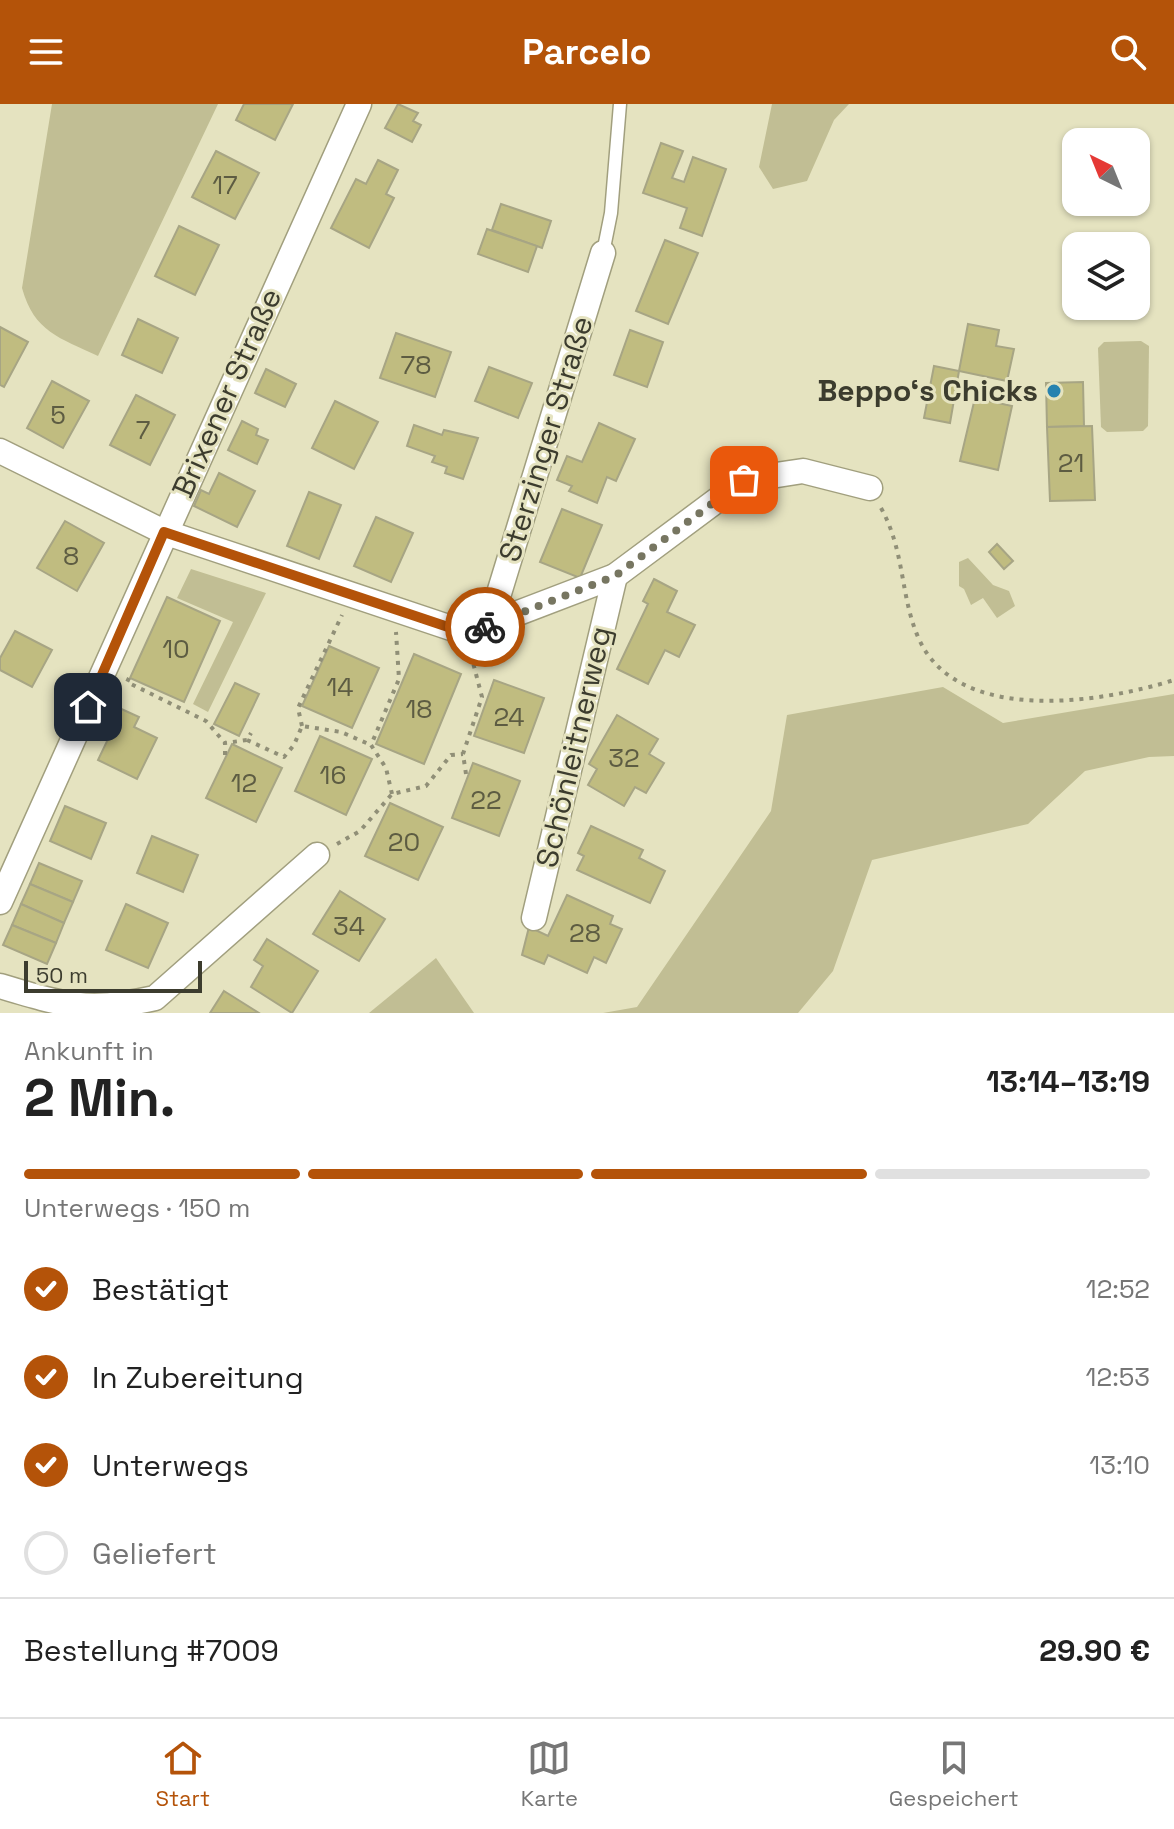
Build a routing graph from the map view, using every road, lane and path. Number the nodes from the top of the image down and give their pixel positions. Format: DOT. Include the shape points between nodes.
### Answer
graph roads {
  1 [pos="359,104"];
  2 [pos="620,104"];
  3 [pos="603,253"];
  4 [pos="0,451"];
  5 [pos="870,488"];
  6 [pos="164,532"];
  7 [pos="615,576"];
  8 [pos="351,597"];
  9 [pos="395,612"];
  10 [pos="477,629"];
  11 [pos="132,670"];
  12 [pos="1174,680"];
  13 [pos="302,726"];
  14 [pos="251,733"];
  15 [pos="247,740"];
  16 [pos="225,743"];
  17 [pos="294,745"];
  18 [pos="371,745"];
  19 [pos="300,753"];
  20 [pos="463,754"];
  21 [pos="225,755"];
  22 [pos="466,774"];
  23 [pos="392,794"];
  24 [pos="360,831"];
  25 [pos="317,855"];
  26 [pos="0,902"];
  27 [pos="534,918"];
  28 [pos="0,986"];
  1 -- 6 [label="street, Brixener Straße"];
  2 -- 3 [label="lane"];
  3 -- 10 [label="street, Sterzinger Straße"];
  4 -- 6 [label="street"];
  5 -- 7 [label="street, Schönleitnerweg" via="803,471 744,480"];
  5 -- 12 [label="path" via="895,536 912,622 947,677 1004,700 1082,698"];
  6 -- 8 [label="street"];
  6 -- 26 [label="street, Brixener Straße"];
  7 -- 10 [label="street, Schönleitnerweg"];
  7 -- 27 [label="street, Schönleitnerweg"];
  8 -- 9 [label="street"];
  8 -- 13 [label="path" via="298,708"];
  9 -- 10 [label="street"];
  9 -- 18 [label="path" via="399,679"];
  10 -- 20 [label="path" via="482,697"];
  11 -- 16 [label="path" via="127,682 206,721"];
  13 -- 17 [label="path"];
  13 -- 18 [label="path" via="341,732"];
  14 -- 15 [label="path"];
  15 -- 16 [label="path"];
  15 -- 17 [label="path" via="284,757"];
  16 -- 21 [label="path"];
  17 -- 19 [label="path"];
  18 -- 23 [label="path" via="386,768"];
  20 -- 22 [label="path"];
  20 -- 23 [label="path" via="451,755 426,786"];
  23 -- 24 [label="path"];
  25 -- 28 [label="street" via="155,998 123,1010 83,1011"];
}
